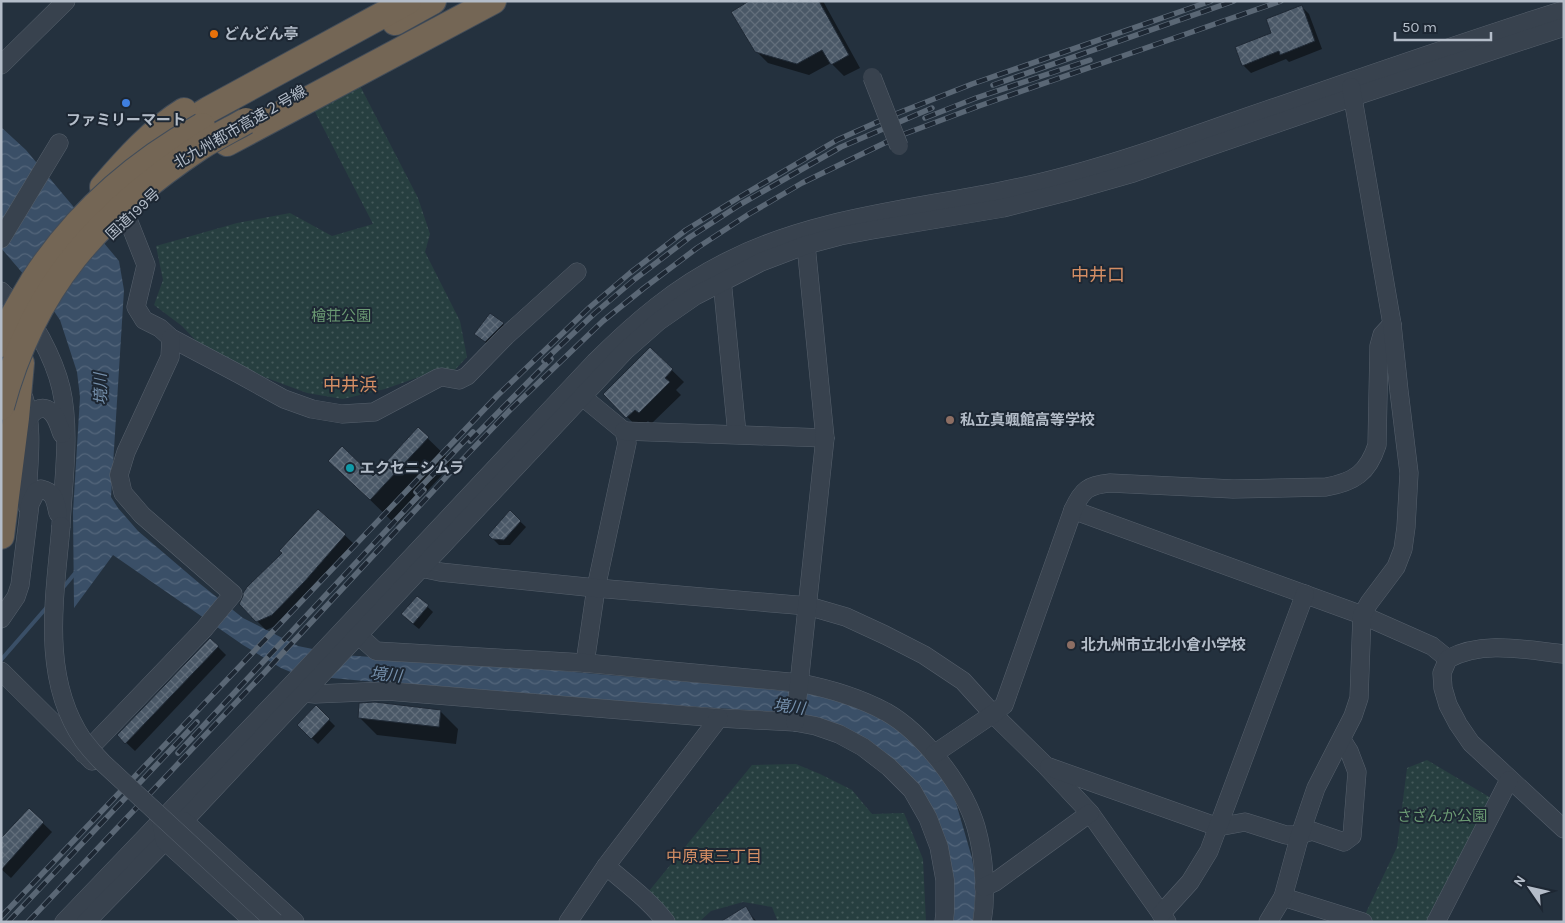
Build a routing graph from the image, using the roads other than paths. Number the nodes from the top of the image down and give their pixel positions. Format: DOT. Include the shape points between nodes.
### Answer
graph roads {
  1 [pos="66,1"];
  2 [pos="381,1"];
  3 [pos="408,1"];
  4 [pos="433,1"];
  5 [pos="467,1"];
  6 [pos="494,1"];
  7 [pos="1564,10"];
  8 [pos="1564,27"];
  9 [pos="1,65"];
  10 [pos="872,77"];
  11 [pos="1352,89"];
  12 [pos="243,113"];
  13 [pos="59,144"];
  14 [pos="900,146"];
  15 [pos="100,195"];
  16 [pos="122,222"];
  17 [pos="76,224"];
  18 [pos="1,239"];
  19 [pos="806,245"];
  20 [pos="577,272"];
  21 [pos="720,282"];
  22 [pos="1,291"];
  23 [pos="38,319"];
  24 [pos="1392,324"];
  25 [pos="171,338"];
  26 [pos="1,344"];
  27 [pos="577,392"];
  28 [pos="15,414"];
  29 [pos="624,431"];
  30 [pos="737,434"];
  31 [pos="825,438"];
  32 [pos="65,444"];
  33 [pos="1073,510"];
  34 [pos="60,526"];
  35 [pos="14,536"];
  36 [pos="420,568"];
  37 [pos="596,588"];
  38 [pos="1305,594"];
  39 [pos="808,606"];
  40 [pos="1362,615"];
  41 [pos="1,620"];
  42 [pos="352,641"];
  43 [pos="1564,654"];
  44 [pos="1448,659"];
  45 [pos="585,663"];
  46 [pos="1,671"];
  47 [pos="800,685"];
  48 [pos="304,686"];
  49 [pos="993,714"];
  50 [pos="719,718"];
  51 [pos="796,720"];
  52 [pos="1342,740"];
  53 [pos="84,754"];
  54 [pos="934,754"];
  55 [pos="1046,766"];
  56 [pos="101,770"];
  57 [pos="1510,780"];
  58 [pos="1090,814"];
  59 [pos="161,821"];
  60 [pos="184,821"];
  61 [pos="1218,827"];
  62 [pos="1564,829"];
  63 [pos="1300,835"];
  64 [pos="165,841"];
  65 [pos="606,866"];
  66 [pos="984,887"];
  67 [pos="1282,896"];
  68 [pos="1164,918"];
  69 [pos="64,922"];
  70 [pos="86,922"];
  71 [pos="254,922"];
  72 [pos="275,922"];
  73 [pos="295,922"];
  74 [pos="568,922"];
  75 [pos="666,922"];
  76 [pos="944,922"];
  77 [pos="982,922"];
  78 [pos="1268,922"];
  79 [pos="1363,922"];
  80 [pos="1436,922"];
  1 -- 9 [label="street"];
  2 -- 17 [label="highway, bridge" via="180,114 143,144 117,171"];
  3 -- 15 [label="highway, 国道199号" via="179,128 149,149"];
  4 -- 12 [label="highway, 北九州都市高速２号線"];
  5 -- 12 [label="highway, 北九州都市高速２号線"];
  6 -- 16 [label="highway, 国道199号" via="225,144 164,186"];
  7 -- 11 [label="street"];
  8 -- 11 [label="street"];
  10 -- 14 [label="street, bridge"];
  11 -- 19 [label="street" via="1133,173 1003,208 864,231"];
  11 -- 24 [label="street"];
  11 -- 27 [label="street" via="1127,158 1002,191 864,215 804,230 762,246 688,283 650,311 623,334"];
  12 -- 17 [label="highway, 北九州都市高速２号線, bridge" via="189,134 146,161"];
  12 -- 28 [label="highway, 北九州都市高速２号線, bridge" via="124,204 91,236 63,270 22,343 8,381"];
  13 -- 18 [label="street"];
  15 -- 16 [label="street"];
  15 -- 23 [label="highway, 国道199号, bridge" via="52,267"];
  16 -- 23 [label="highway, 国道199号"];
  16 -- 25 [label="street" via="146,265 136,307 144,320"];
  17 -- 26 [label="highway, 北九州都市高速２号線, bridge" via="48,258 22,298"];
  19 -- 21 [label="street"];
  19 -- 31 [label="street"];
  20 -- 25 [label="street" via="467,376 460,380 438,378 374,412 342,414 312,409 284,399"];
  21 -- 27 [label="street" via="660,321"];
  21 -- 30 [label="street"];
  22 -- 23 [label="street"];
  23 -- 28 [label="highway, 国道199号"];
  23 -- 28 [label="highway, 国道199号" via="22,350"];
  23 -- 32 [label="street" via="61,388"];
  24 -- 33 [label="street" via="1382,335 1379,346 1377,445 1364,471 1352,480 1326,487 1233,489 1097,484 1086,489"];
  24 -- 40 [label="street" via="1410,473 1406,527 1396,567"];
  25 -- 53 [label="street" via="170,357 126,452 119,475 123,493 142,516 233,594 204,629"];
  27 -- 29 [label="street"];
  27 -- 36 [label="street"];
  27 -- 48 [label="street" via="412,555 328,646"];
  28 -- 32 [label="street" via="47,409 57,421"];
  28 -- 35 [label="highway, 国道199号" via="10,467"];
  28 -- 35 [label="street" via="30,426"];
  29 -- 30 [label="street"];
  29 -- 37 [label="street" via="627,443"];
  30 -- 31 [label="street"];
  31 -- 39 [label="street"];
  32 -- 34 [label="street"];
  33 -- 38 [label="street"];
  33 -- 49 [label="street" via="1004,705"];
  34 -- 35 [label="street" via="54,497 41,489 32,498"];
  34 -- 72 [label="street, bridge" via="53,641 55,668 71,719 83,740 103,763"];
  35 -- 41 [label="street" via="20,585"];
  36 -- 37 [label="street"];
  36 -- 42 [label="street"];
  37 -- 39 [label="street"];
  37 -- 45 [label="street"];
  38 -- 40 [label="street"];
  38 -- 61 [label="street"];
  39 -- 47 [label="street"];
  39 -- 49 [label="street" via="846,618 924,655 962,681"];
  40 -- 44 [label="street" via="1432,646"];
  40 -- 52 [label="street" via="1359,698"];
  42 -- 45 [label="street" via="376,651"];
  42 -- 48 [label="street"];
  43 -- 44 [label="street" via="1506,647 1460,652"];
  44 -- 57 [label="street" via="1442,673 1448,705 1471,744"];
  45 -- 47 [label="street"];
  46 -- 53 [label="street"];
  47 -- 51 [label="street"];
  47 -- 54 [label="street" via="835,690 887,713 914,733"];
  48 -- 50 [label="street" via="315,694 387,691"];
  48 -- 59 [label="street"];
  48 -- 60 [label="street"];
  49 -- 54 [label="street"];
  49 -- 55 [label="street"];
  50 -- 51 [label="street"];
  50 -- 65 [label="street"];
  51 -- 76 [label="street" via="839,734 863,747 912,790 939,847 945,880"];
  52 -- 63 [label="street" via="1316,788"];
  52 -- 63 [label="street" via="1350,751 1357,772 1352,836 1344,842 1312,831"];
  53 -- 56 [label="street"];
  54 -- 66 [label="street" via="950,774 976,826"];
  55 -- 58 [label="street"];
  55 -- 61 [label="street"];
  57 -- 62 [label="street"];
  57 -- 80 [label="street"];
  58 -- 66 [label="street"];
  58 -- 68 [label="street"];
  59 -- 60 [label="street"];
  59 -- 64 [label="street"];
  59 -- 69 [label="street"];
  60 -- 64 [label="street"];
  60 -- 73 [label="street"];
  61 -- 63 [label="street" via="1245,822 1286,835"];
  61 -- 68 [label="street" via="1209,851"];
  63 -- 67 [label="street"];
  64 -- 70 [label="street"];
  64 -- 71 [label="street"];
  65 -- 74 [label="street"];
  65 -- 75 [label="street"];
  66 -- 77 [label="street"];
  67 -- 78 [label="street"];
  67 -- 79 [label="street"];
}
